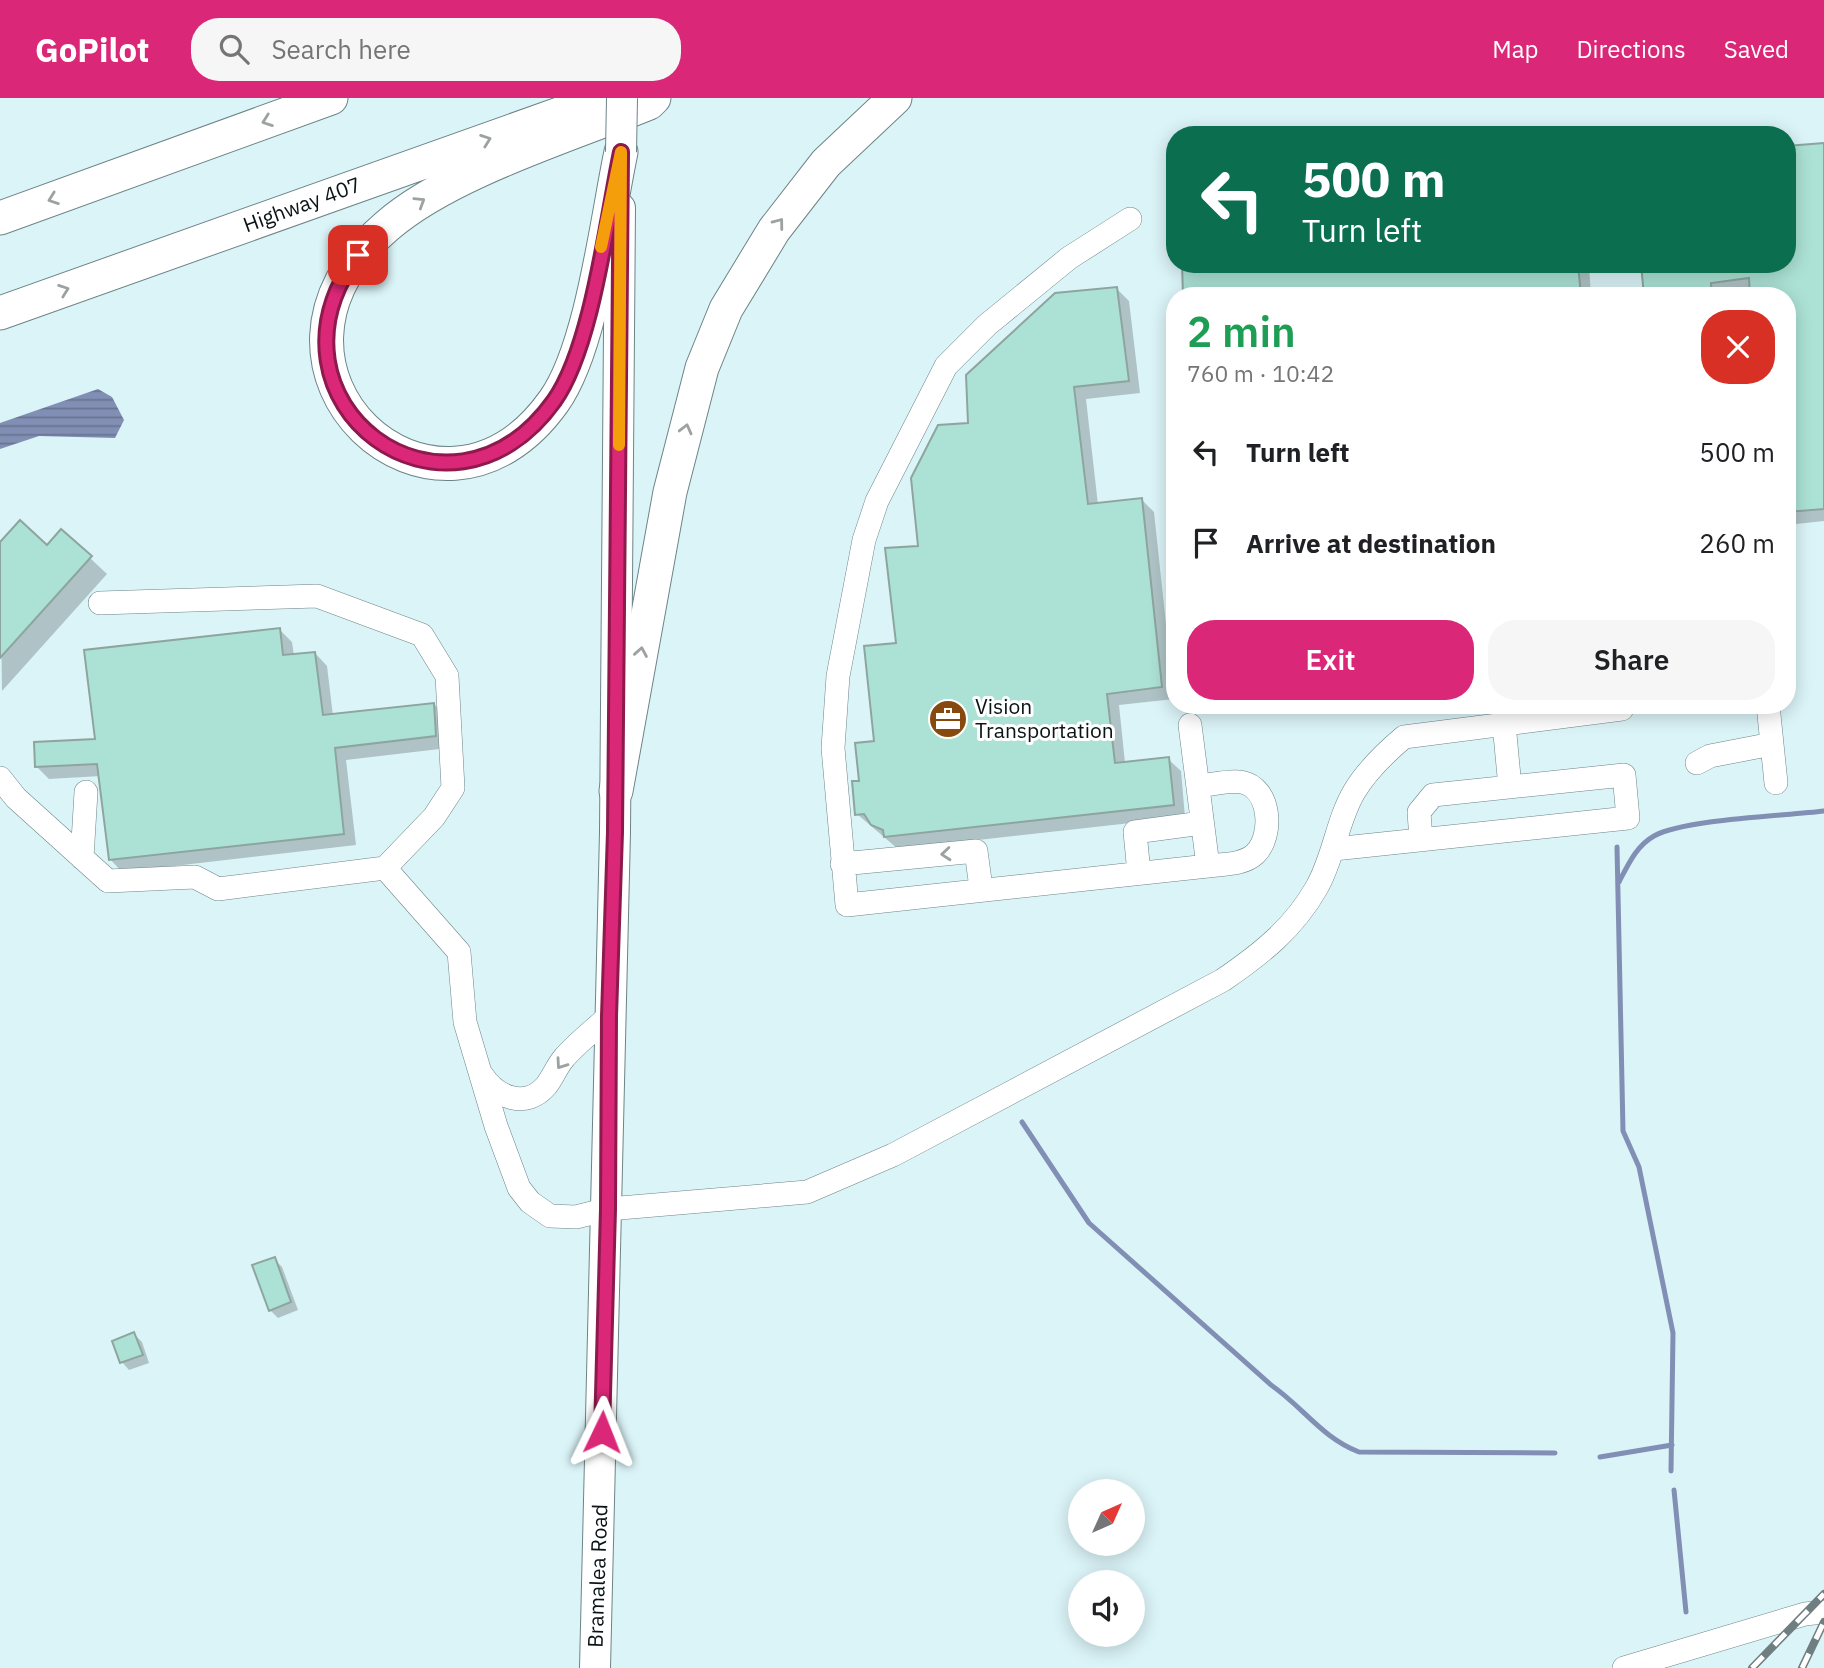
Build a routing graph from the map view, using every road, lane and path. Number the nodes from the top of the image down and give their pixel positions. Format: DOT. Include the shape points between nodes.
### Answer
graph roads {
  1 [pos="331,98"];
  2 [pos="604,98"];
  3 [pos="622,98"];
  4 [pos="654,98"];
  5 [pos="895,98"];
  6 [pos="621,152"];
  7 [pos="0,218"];
  8 [pos="1130,219"];
  9 [pos="0,313"];
  10 [pos="100,603"];
  11 [pos="1583,714"];
  12 [pos="1769,714"];
  13 [pos="1504,724"];
  14 [pos="1191,725"];
  15 [pos="1772,744"];
  16 [pos="1697,763"];
  17 [pos="0,778"];
  18 [pos="1776,783"];
  19 [pos="1198,786"];
  20 [pos="1510,787"];
  21 [pos="616,791"];
  22 [pos="86,792"];
  23 [pos="1202,823"];
  24 [pos="1421,840"];
  25 [pos="1334,849"];
  26 [pos="82,858"];
  27 [pos="842,864"];
  28 [pos="1208,866"];
  29 [pos="385,868"];
  30 [pos="1139,873"];
  31 [pos="981,888"];
  32 [pos="609,1016"];
  33 [pos="478,1067"];
  34 [pos="608,1209"];
  35 [pos="1824,1612"];
  36 [pos="595,1668"];
  37 [pos="1624,1668"];
  1 -- 7 [label="highway, one-way"];
  9 -- 2 [label="highway, Highway 407, one-way"];
  3 -- 6 [label="main road, Bramalea Road, bridge"];
  6 -- 4 [label="highway, one-way" via="590,302 572,364 555,400 534,425 500,450 450,463 430,463 395,452 374,438 335,391 326,349 331,305 358,255 389,224 430,196"];
  21 -- 5 [label="highway, one-way" via="670,492 702,368 726,309 774,230 827,163"];
  6 -- 21 [label="main road, Bramalea Road"];
  8 -- 27 [label="lane" via="1069,258 947,366 877,501 864,540 838,676 833,748"];
  10 -- 29 [label="lane" via="317,596 422,635 447,677 453,788 434,817"];
  11 -- 13 [label="lane"];
  12 -- 15 [label="lane"];
  13 -- 20 [label="lane"];
  13 -- 25 [label="lane" via="1404,737 1382,756 1353,794"];
  14 -- 19 [label="lane"];
  15 -- 16 [label="lane" via="1710,756"];
  15 -- 18 [label="lane"];
  17 -- 26 [label="lane"];
  19 -- 23 [label="lane"];
  19 -- 28 [label="lane" via="1242,782 1264,800 1264,840 1256,853"];
  20 -- 24 [label="lane" via="1433,796 1419,813"];
  20 -- 24 [label="lane" via="1624,775 1629,818"];
  21 -- 32 [label="main road, Bramalea Road"];
  22 -- 26 [label="lane"];
  23 -- 28 [label="lane"];
  23 -- 30 [label="lane" via="1135,832"];
  24 -- 25 [label="lane"];
  25 -- 34 [label="lane" via="1300,913 1254,960 892,1155 807,1192"];
  26 -- 29 [label="lane" via="108,881 195,877 218,889"];
  31 -- 27 [label="lane, one-way" via="976,851"];
  27 -- 31 [label="lane" via="846,905"];
  28 -- 30 [label="lane"];
  29 -- 33 [label="lane" via="459,952 465,1023"];
  30 -- 31 [label="lane"];
  32 -- 33 [label="lane, one-way" via="563,1059 536,1095 512,1099 500,1095"];
  32 -- 34 [label="main road, Bramalea Road"];
  33 -- 34 [label="lane" via="519,1188 530,1202 550,1216 576,1217"];
  34 -- 36 [label="main road, Bramalea Road"];
  35 -- 37 [label="lane"];
}
